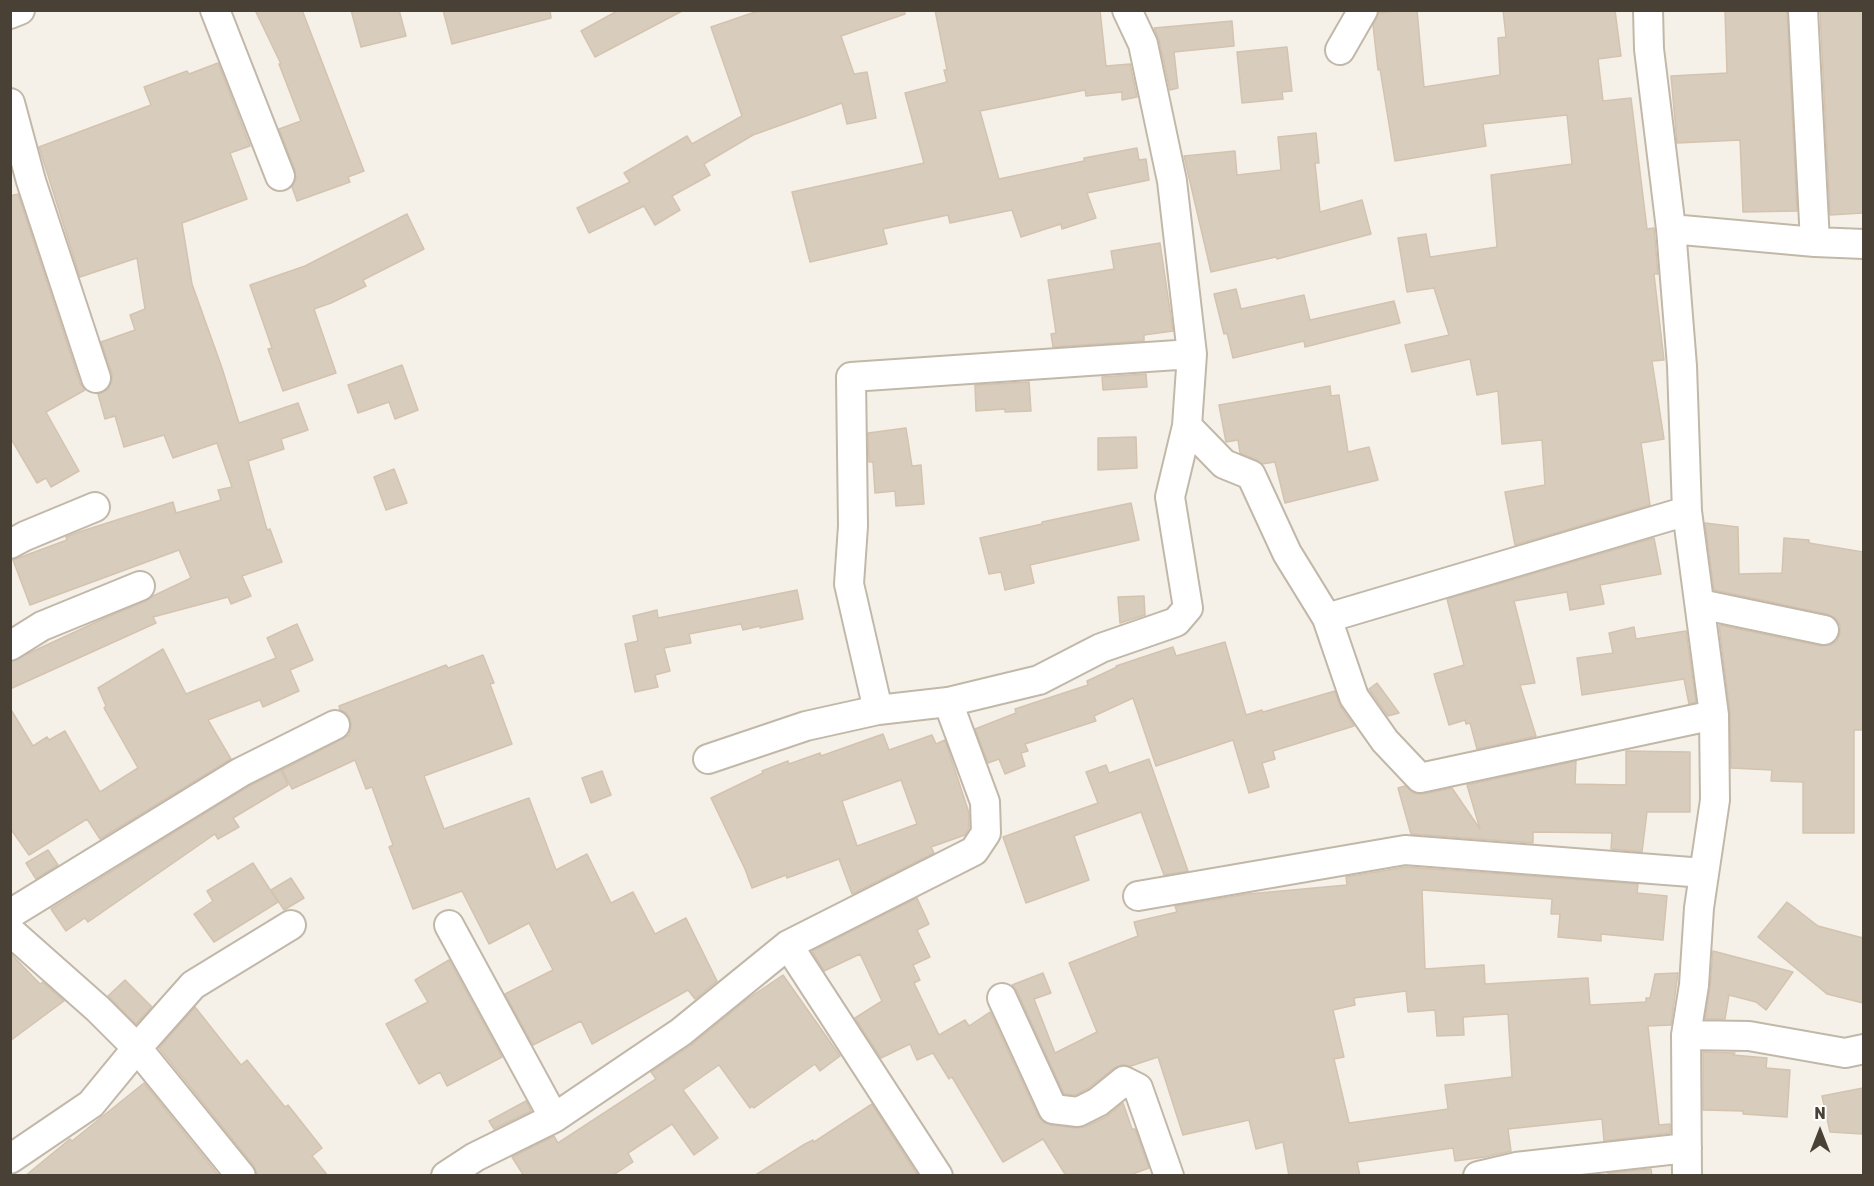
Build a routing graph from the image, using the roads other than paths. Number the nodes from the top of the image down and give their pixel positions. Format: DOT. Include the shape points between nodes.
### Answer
graph roads {
  1 [pos="20,10"];
  2 [pos="215,10"];
  3 [pos="1127,10"];
  4 [pos="1363,10"];
  5 [pos="1648,10"];
  6 [pos="1803,10"];
  7 [pos="10,14"];
  8 [pos="1340,50"];
  9 [pos="10,103"];
  10 [pos="280,176"];
  11 [pos="1671,229"];
  12 [pos="1815,242"];
  13 [pos="1863,244"];
  14 [pos="1192,354"];
  15 [pos="96,378"];
  16 [pos="1187,426"];
  17 [pos="96,507"];
  18 [pos="1687,511"];
  19 [pos="10,544"];
  20 [pos="140,586"];
  21 [pos="1700,604"];
  22 [pos="1327,618"];
  23 [pos="1824,630"];
  24 [pos="10,646"];
  25 [pos="948,702"];
  26 [pos="878,710"];
  27 [pos="1714,715"];
  28 [pos="335,725"];
  29 [pos="708,759"];
  30 [pos="1704,873"];
  31 [pos="1138,896"];
  32 [pos="10,914"];
  33 [pos="291,925"];
  34 [pos="449,925"];
  35 [pos="10,931"];
  36 [pos="788,945"];
  37 [pos="1002,998"];
  38 [pos="1686,1035"];
  39 [pos="137,1048"];
  40 [pos="1863,1049"];
  41 [pos="554,1118"];
  42 [pos="10,1159"];
  43 [pos="1687,1162"];
  44 [pos="241,1176"];
  45 [pos="446,1176"];
  46 [pos="938,1176"];
  47 [pos="1169,1176"];
  48 [pos="1478,1176"];
  1 -- 7 [label="street"];
  2 -- 10 [label="street"];
  3 -- 14 [label="street" via="1143,44 1172,181"];
  4 -- 8 [label="street"];
  5 -- 11 [label="street" via="1649,49"];
  6 -- 12 [label="street"];
  9 -- 15 [label="street" via="31,181"];
  11 -- 12 [label="street"];
  11 -- 18 [label="street" via="1682,366"];
  12 -- 13 [label="street"];
  14 -- 16 [label="street"];
  14 -- 26 [label="street" via="851,377 849,584"];
  16 -- 22 [label="street" via="1224,464 1251,475 1287,553"];
  16 -- 25 [label="street" via="1170,496 1188,608 1176,622 1101,648 1039,680"];
  17 -- 19 [label="street"];
  18 -- 21 [label="street"];
  18 -- 22 [label="street"];
  20 -- 24 [label="street" via="42,626"];
  21 -- 23 [label="street"];
  21 -- 27 [label="street"];
  22 -- 27 [label="street" via="1354,697 1419,778"];
  25 -- 26 [label="street"];
  25 -- 36 [label="street" via="985,802 986,833 974,851"];
  26 -- 29 [label="street" via="806,726"];
  27 -- 30 [label="street" via="1715,800"];
  28 -- 32 [label="street" via="241,772"];
  30 -- 31 [label="street" via="1405,850"];
  30 -- 38 [label="street"];
  33 -- 39 [label="street" via="193,985"];
  34 -- 41 [label="street"];
  35 -- 39 [label="street"];
  36 -- 41 [label="street" via="681,1032"];
  36 -- 46 [label="street"];
  37 -- 47 [label="street" via="1053,1109 1078,1112 1124,1081 1138,1088"];
  38 -- 40 [label="street" via="1749,1036 1845,1053"];
  38 -- 43 [label="street"];
  39 -- 42 [label="street" via="91,1104"];
  39 -- 44 [label="street"];
  41 -- 45 [label="street" via="475,1157"];
  43 -- 48 [label="street" via="1516,1167"];
}
